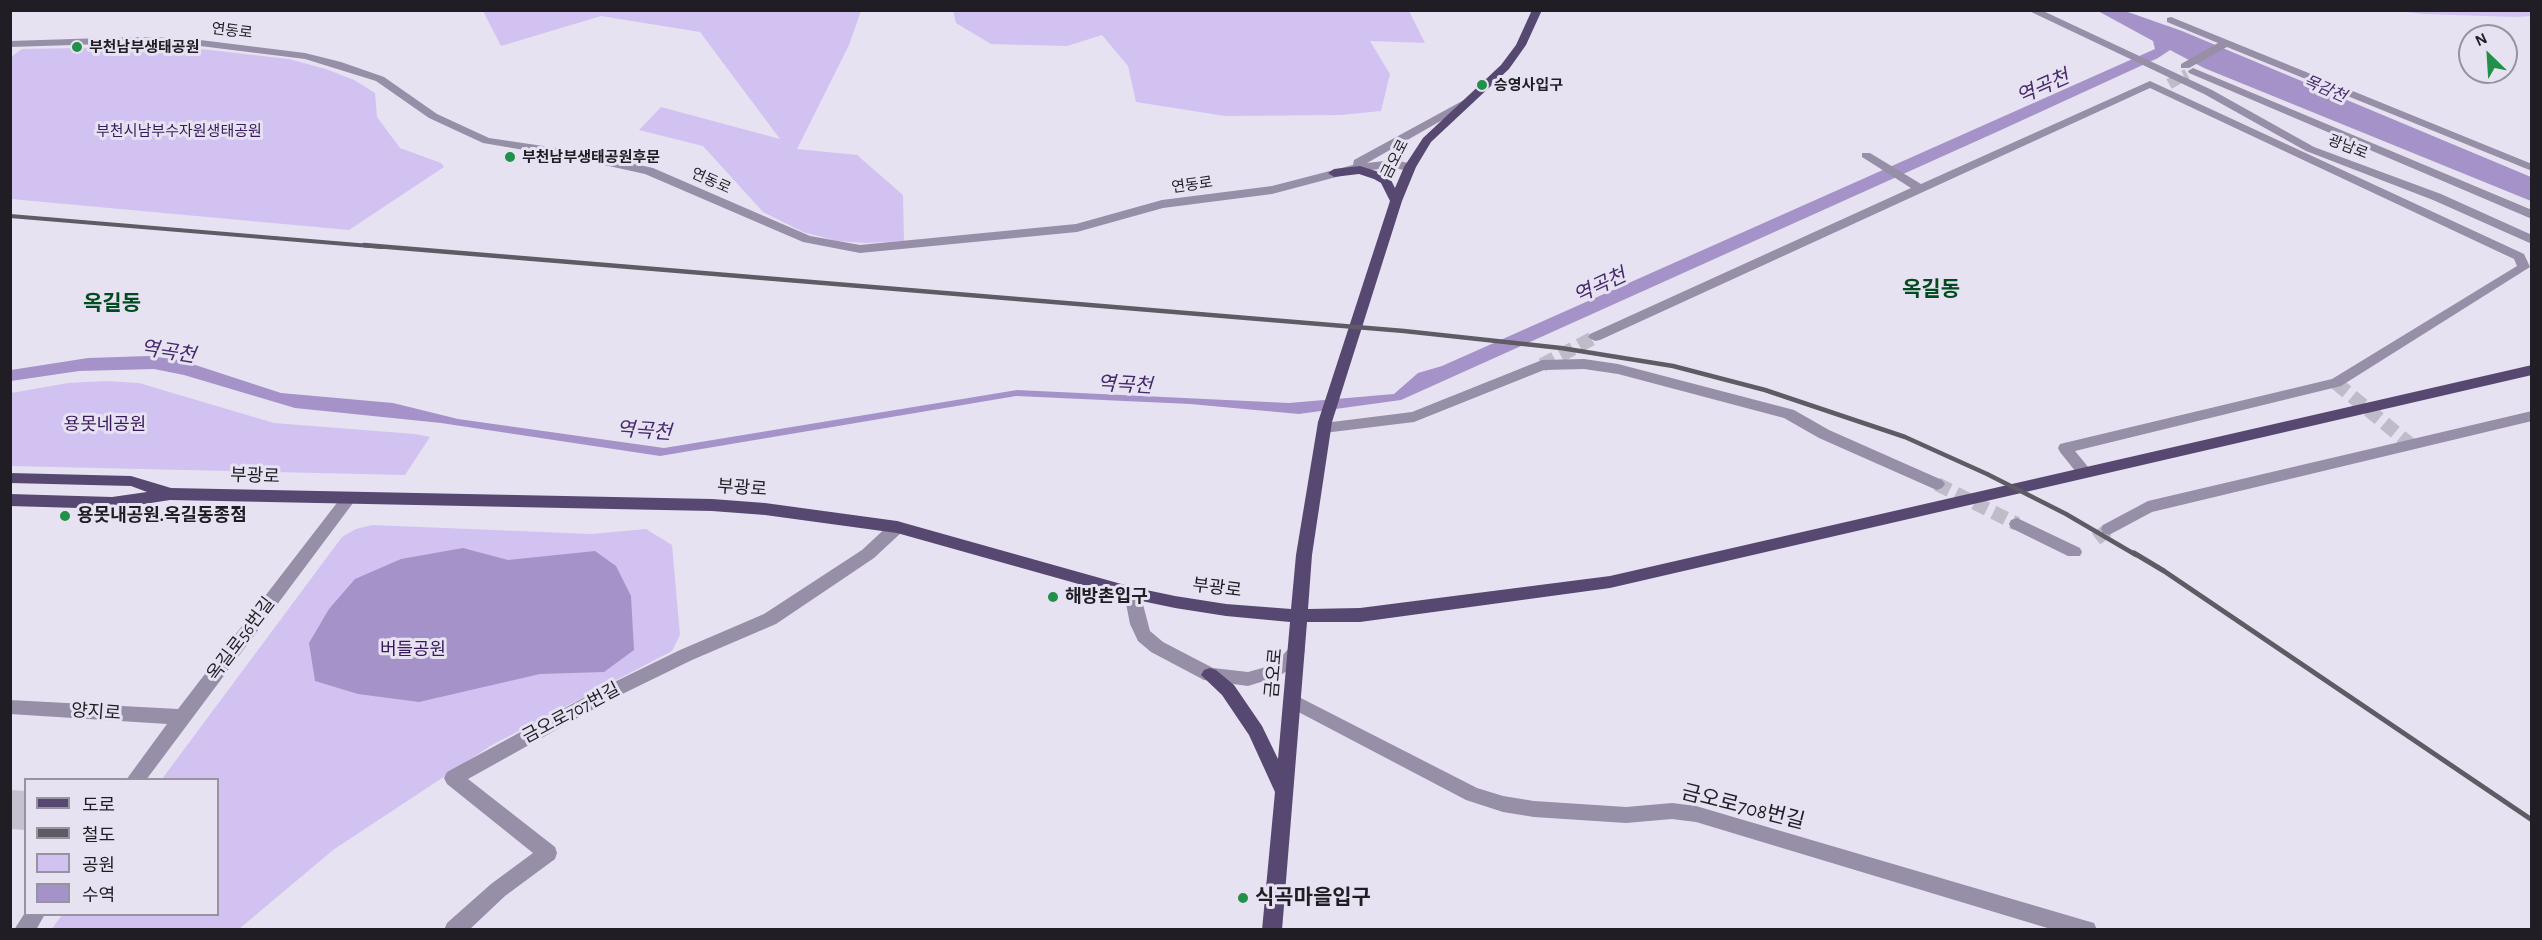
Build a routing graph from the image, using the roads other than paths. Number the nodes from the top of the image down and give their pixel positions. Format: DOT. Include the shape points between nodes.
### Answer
graph roads {
  1 [pos="1537,10"];
  2 [pos="2032,10"];
  3 [pos="2171,20"];
  4 [pos="10,44"];
  5 [pos="2224,44"];
  6 [pos="1468,102"];
  7 [pos="1866,155"];
  8 [pos="1410,167"];
  9 [pos="2532,168"];
  10 [pos="1334,173"];
  11 [pos="1919,188"];
  12 [pos="1396,201"];
  13 [pos="2532,215"];
  14 [pos="2532,240"];
  15 [pos="1595,337"];
  16 [pos="2532,370"];
  17 [pos="2532,416"];
  18 [pos="1325,425"];
  19 [pos="2085,473"];
  20 [pos="10,478"];
  21 [pos="1937,484"];
  22 [pos="170,494"];
  23 [pos="348,499"];
  24 [pos="10,500"];
  25 [pos="2017,524"];
  26 [pos="897,527"];
  27 [pos="2109,529"];
  28 [pos="2074,552"];
  29 [pos="1132,593"];
  30 [pos="1299,615"];
  31 [pos="1297,651"];
  32 [pos="1210,675"];
  33 [pos="1293,702"];
  34 [pos="10,707"];
  35 [pos="181,717"];
  36 [pos="136,778"];
  37 [pos="1284,793"];
  38 [pos="34,916"];
  39 [pos="24,930"];
  40 [pos="454,930"];
  41 [pos="1272,930"];
  42 [pos="2087,930"];
  1 -- 6 [label="main road, 금오로" via="1521,45"];
  2 -- 14 [label="street, 광남로" via="2208,92 2310,149 2437,197"];
  3 -- 5 [label="street"];
  4 -- 10 [label="street, 연동로" via="184,41 305,56 380,79 433,116 478,137 649,171 807,239 860,249 1077,228 1162,204 1272,190"];
  5 -- 9 [label="street"];
  5 -- 13 [label="street" via="2189,70"];
  6 -- 8 [label="main road, 금오로" via="1426,140"];
  6 -- 10 [label="street" via="1401,141"];
  7 -- 11 [label="street"];
  8 -- 10 [label="street, 연동로" via="1376,164"];
  8 -- 12 [label="main road, 금오로"];
  10 -- 12 [label="main road" via="1360,170 1378,176 1386,181"];
  11 -- 15 [label="street"];
  11 -- 19 [label="street" via="2150,84 2164,86 2519,256 2524,267 2336,383 2065,448"];
  12 -- 18 [label="main road, 금오로"];
  16 -- 19 [label="main road, 부광로"];
  17 -- 27 [label="street" via="2148,507"];
  18 -- 21 [label="street" via="1414,417 1542,365 1584,364 1618,369 1789,414 1824,434"];
  18 -- 30 [label="main road, 금오로" via="1304,555"];
  19 -- 30 [label="main road, 부광로" via="1610,582 1360,615"];
  20 -- 22 [label="main road, 부광로" via="131,481"];
  22 -- 23 [label="main road, 부광로"];
  22 -- 24 [label="main road, 부광로" via="112,503"];
  23 -- 26 [label="main road, 부광로" via="712,505"];
  23 -- 35 [label="street, 옥길로56번길"];
  25 -- 28 [label="street"];
  26 -- 29 [label="main road, 부광로"];
  26 -- 40 [label="street, 금오로707번길" via="868,554 770,619 602,696 453,778 548,853 498,890"];
  29 -- 30 [label="main road, 부광로" via="1226,610"];
  29 -- 32 [label="street" via="1137,624 1144,636"];
  30 -- 31 [label="main road, 금오로"];
  31 -- 32 [label="street" via="1271,672 1248,679"];
  31 -- 33 [label="main road, 금오로"];
  32 -- 37 [label="main road" via="1228,690 1256,731"];
  33 -- 37 [label="main road, 금오로"];
  33 -- 42 [label="street, 금오로708번길" via="1472,794 1503,804 1626,815 1672,811 1695,814"];
  34 -- 35 [label="street, 양지로"];
  35 -- 36 [label="street, 옥길로56번길"];
  37 -- 41 [label="main road, 금오로"];
  38 -- 39 [label="street"];
}
